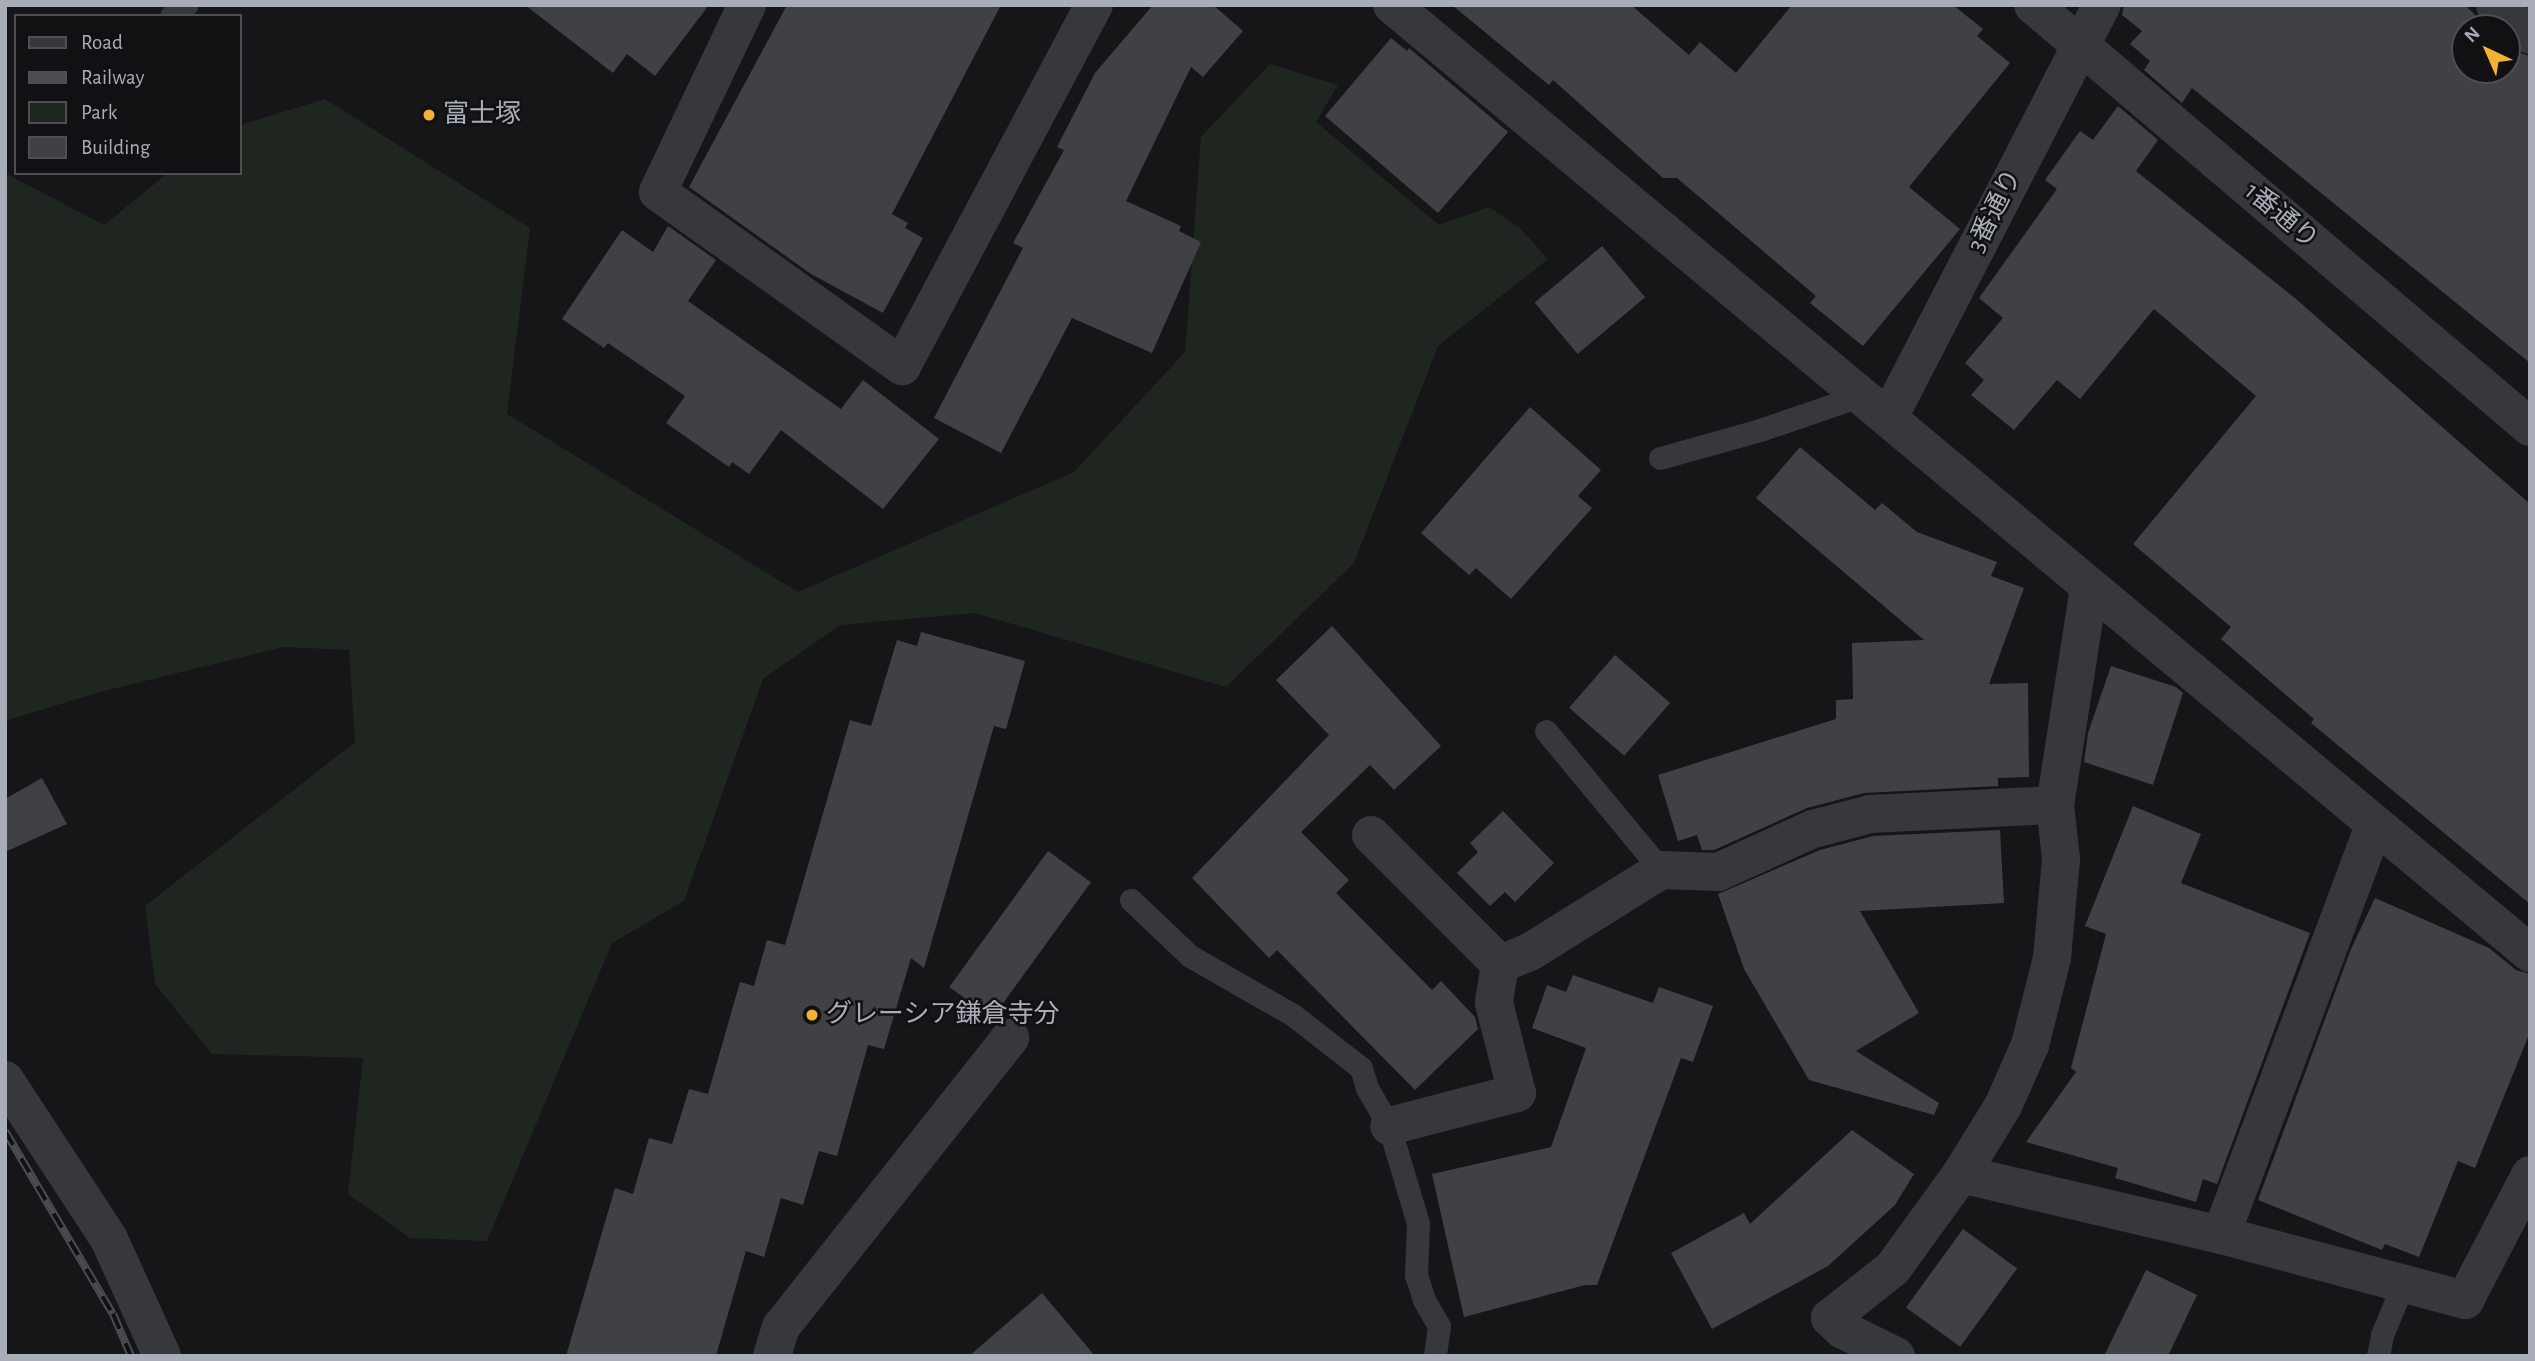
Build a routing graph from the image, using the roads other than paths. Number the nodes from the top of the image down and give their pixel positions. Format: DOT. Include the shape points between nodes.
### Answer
graph roads {
  1 [pos="747,5"];
  2 [pos="1094,5"];
  3 [pos="1392,5"];
  4 [pos="2033,5"];
  5 [pos="2102,5"];
  6 [pos="2495,5"];
  7 [pos="2530,35"];
  8 [pos="2080,45"];
  9 [pos="1875,406"];
  10 [pos="2530,427"];
  11 [pos="1660,458"];
  12 [pos="2089,587"];
  13 [pos="1546,731"];
  14 [pos="2055,804"];
  15 [pos="2374,826"];
  16 [pos="1371,835"];
  17 [pos="1661,870"];
  18 [pos="1131,900"];
  19 [pos="2530,953"];
  20 [pos="1500,964"];
  21 [pos="1010,1038"];
  22 [pos="5,1080"];
  23 [pos="1389,1126"];
  24 [pos="1961,1174"];
  25 [pos="2530,1175"];
  26 [pos="2221,1235"];
  27 [pos="2403,1284"];
  28 [pos="162,1356"];
  29 [pos="772,1356"];
  30 [pos="1435,1356"];
  31 [pos="1896,1356"];
  32 [pos="2378,1356"];
  1 -- 2 [label="street" via="658,192 902,366"];
  3 -- 9 [label="street"];
  4 -- 8 [label="street, 1番通り"];
  5 -- 8 [label="street, 3番通り"];
  6 -- 7 [label="street"];
  8 -- 9 [label="street, 3番通り"];
  8 -- 10 [label="street, 1番通り"];
  9 -- 11 [label="lane" via="1760,430"];
  9 -- 12 [label="street"];
  12 -- 14 [label="street"];
  12 -- 15 [label="street"];
  13 -- 17 [label="lane"];
  14 -- 17 [label="street" via="1870,814 1813,829 1718,872"];
  14 -- 24 [label="street" via="2061,859 2049,971 2030,1045 2003,1106"];
  15 -- 19 [label="street"];
  15 -- 26 [label="street"];
  16 -- 20 [label="street"];
  17 -- 20 [label="street" via="1530,952"];
  18 -- 23 [label="lane" via="1190,956 1293,1015 1361,1068"];
  20 -- 23 [label="street" via="1494,1003 1517,1093"];
  21 -- 29 [label="street" via="781,1327"];
  22 -- 28 [label="street" via="109,1239"];
  23 -- 30 [label="lane" via="1418,1223 1416,1275 1439,1326"];
  24 -- 26 [label="street"];
  24 -- 31 [label="street" via="1893,1268 1830,1318 1843,1330"];
  25 -- 27 [label="street" via="2465,1300"];
  26 -- 27 [label="street"];
  27 -- 32 [label="lane"];
}
